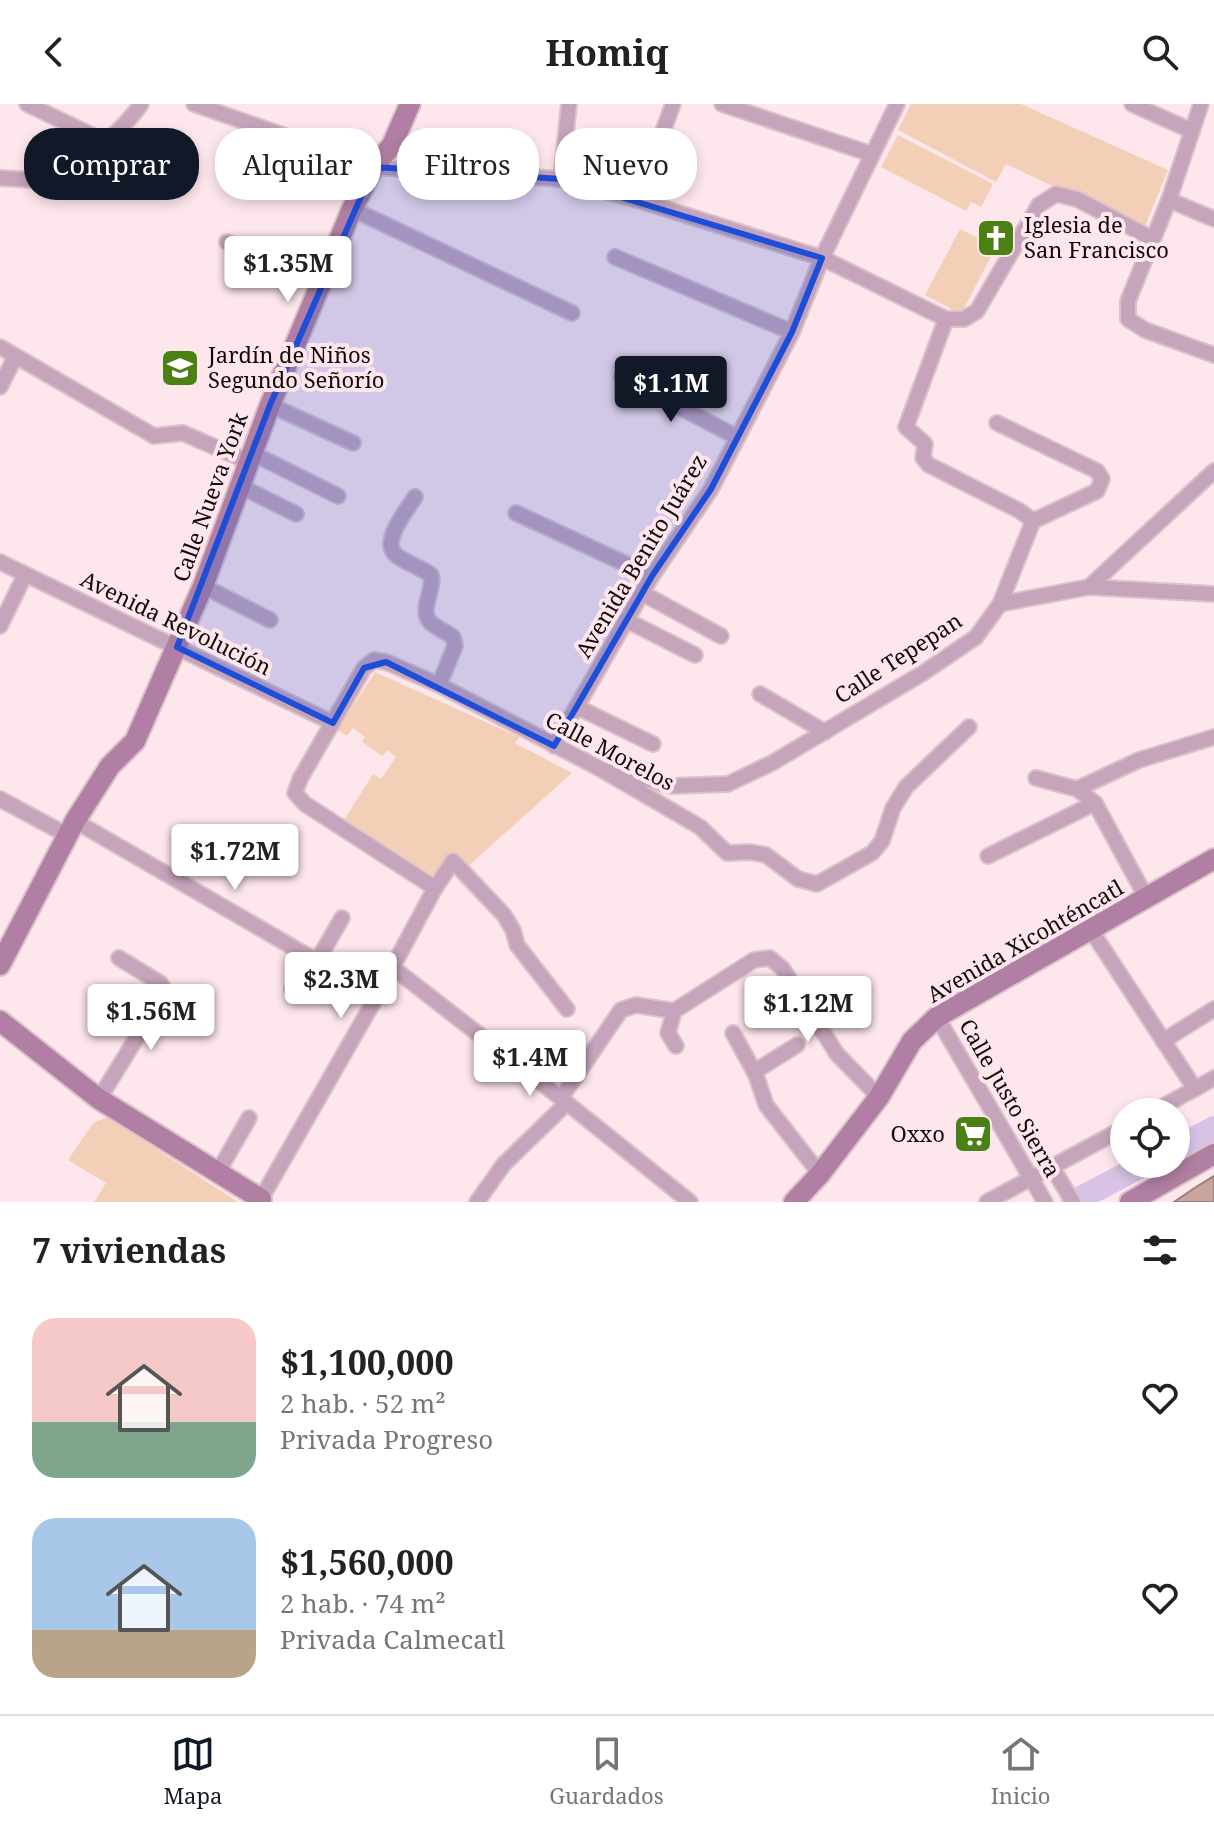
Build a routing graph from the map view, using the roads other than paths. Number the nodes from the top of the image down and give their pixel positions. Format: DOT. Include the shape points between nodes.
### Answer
graph roads {
  1 [pos="27,104"];
  2 [pos="141,104"];
  3 [pos="194,104"];
  4 [pos="410,104"];
  5 [pos="569,104"];
  6 [pos="673,104"];
  7 [pos="722,104"];
  8 [pos="897,104"];
  9 [pos="1132,104"];
  10 [pos="1201,104"];
  11 [pos="749,108"];
  12 [pos="77,128"];
  13 [pos="120,128"];
  14 [pos="263,128"];
  15 [pos="566,128"];
  16 [pos="664,128"];
  17 [pos="1192,131"];
  18 [pos="871,154"];
  19 [pos="381,158"];
  20 [pos="381,167"];
  21 [pos="0,178"];
  22 [pos="24,179"];
  23 [pos="555,179"];
  24 [pos="357,200"];
  25 [pos="638,200"];
  26 [pos="1169,200"];
  27 [pos="352,209"];
  28 [pos="1214,219"];
  29 [pos="1153,239"];
  30 [pos="227,242"];
  31 [pos="615,257"];
  32 [pos="822,258"];
  33 [pos="320,285"];
  34 [pos="572,313"];
  35 [pos="946,319"];
  36 [pos="792,332"];
  37 [pos="0,347"];
  38 [pos="1214,355"];
  39 [pos="15,357"];
  40 [pos="622,377"];
  41 [pos="0,387"];
  42 [pos="270,405"];
  43 [pos="997,423"];
  44 [pos="737,437"];
  45 [pos="353,443"];
  46 [pos="251,457"];
  47 [pos="1214,471"];
  48 [pos="240,486"];
  49 [pos="338,496"];
  50 [pos="415,497"];
  51 [pos="516,513"];
  52 [pos="296,514"];
  53 [pos="1033,521"];
  54 [pos="0,562"];
  55 [pos="25,575"];
  56 [pos="652,576"];
  57 [pos="203,586"];
  58 [pos="1089,587"];
  59 [pos="642,593"];
  60 [pos="1214,594"];
  61 [pos="1000,604"];
  62 [pos="270,620"];
  63 [pos="626,620"];
  64 [pos="0,626"];
  65 [pos="721,636"];
  66 [pos="177,647"];
  67 [pos="695,655"];
  68 [pos="439,685"];
  69 [pos="760,694"];
  70 [pos="577,707"];
  71 [pos="333,723"];
  72 [pos="969,727"];
  73 [pos="825,732"];
  74 [pos="1214,737"];
  75 [pos="653,744"];
  76 [pos="554,746"];
  77 [pos="597,767"];
  78 [pos="1036,778"];
  79 [pos="1077,789"];
  80 [pos="0,799"];
  81 [pos="1095,803"];
  82 [pos="71,828"];
  83 [pos="988,856"];
  84 [pos="1214,859"];
  85 [pos="435,888"];
  86 [pos="1147,899"];
  87 [pos="342,918"];
  88 [pos="1091,930"];
  89 [pos="119,958"];
  90 [pos="314,959"];
  91 [pos="0,965"];
  92 [pos="392,967"];
  93 [pos="292,989"];
  94 [pos="377,996"];
  95 [pos="567,1009"];
  96 [pos="1214,1009"];
  97 [pos="674,1011"];
  98 [pos="937,1017"];
  99 [pos="0,1021"];
  100 [pos="733,1033"];
  101 [pos="1163,1041"];
  102 [pos="797,1045"];
  103 [pos="676,1046"];
  104 [pos="754,1072"];
  105 [pos="1214,1078"];
  106 [pos="1195,1089"];
  107 [pos="879,1097"];
  108 [pos="1179,1098"];
  109 [pos="99,1099"];
  110 [pos="564,1100"];
  111 [pos="249,1118"];
  112 [pos="1110,1137"];
  113 [pos="1214,1154"];
  114 [pos="1055,1173"];
  115 [pos="217,1174"];
  116 [pos="820,1174"];
  117 [pos="1038,1190"];
  118 [pos="260,1200"];
  119 [pos="477,1202"];
  120 [pos="690,1202"];
  121 [pos="794,1202"];
  122 [pos="987,1202"];
  123 [pos="1073,1202"];
  124 [pos="1130,1202"];
  1 -- 12 [label="street"];
  2 -- 13 [label="street"];
  3 -- 14 [label="street"];
  4 -- 19 [label="street, Calle Nueva York"];
  5 -- 15 [label="street"];
  6 -- 16 [label="street"];
  7 -- 11 [label="street"];
  8 -- 18 [label="street, Avenida Benito Juárez"];
  9 -- 17 [label="street"];
  10 -- 17 [label="street"];
  11 -- 18 [label="street"];
  17 -- 26 [label="street"];
  18 -- 32 [label="street, Avenida Benito Juárez"];
  20 -- 23 [label="street"];
  21 -- 22 [label="street"];
  24 -- 27 [label="street, Calle Nueva York"];
  25 -- 32 [label="street"];
  26 -- 28 [label="street"];
  26 -- 29 [label="street"];
  27 -- 33 [label="street, Calle Nueva York"];
  27 -- 34 [label="street"];
  29 -- 35 [label="street" via="1077,199 1056,194 1039,205 977,311 964,319"];
  29 -- 38 [label="street" via="1128,301 1128,319"];
  30 -- 33 [label="street"];
  31 -- 36 [label="street"];
  32 -- 35 [label="street"];
  32 -- 36 [label="street, Avenida Benito Juárez"];
  33 -- 42 [label="street, Calle Nueva York"];
  35 -- 53 [label="street" via="906,427 922,438 923,458 929,465"];
  36 -- 44 [label="street, Avenida Benito Juárez"];
  37 -- 39 [label="street"];
  39 -- 41 [label="street"];
  39 -- 46 [label="street" via="154,436 183,433"];
  40 -- 44 [label="street"];
  42 -- 45 [label="street"];
  42 -- 46 [label="street, Calle Nueva York"];
  43 -- 53 [label="street" via="1097,471 1102,479 1097,491"];
  44 -- 56 [label="street, Avenida Benito Juárez" via="711,489"];
  46 -- 48 [label="street, Calle Nueva York"];
  46 -- 49 [label="street"];
  47 -- 58 [label="street"];
  48 -- 52 [label="street"];
  48 -- 57 [label="street, Calle Nueva York"];
  50 -- 68 [label="street" via="390,547 431,575 434,584 426,614 453,637 455,646"];
  51 -- 56 [label="street"];
  53 -- 61 [label="street, Calle Tepepan"];
  54 -- 55 [label="street, Avenida Revolución"];
  55 -- 64 [label="street"];
  55 -- 66 [label="street, Avenida Revolución"];
  56 -- 59 [label="street, Avenida Benito Juárez"];
  57 -- 62 [label="street"];
  57 -- 66 [label="street, Calle Nueva York"];
  58 -- 60 [label="street"];
  58 -- 61 [label="street"];
  59 -- 63 [label="street, Avenida Benito Juárez"];
  59 -- 65 [label="street"];
  61 -- 73 [label="street, Calle Tepepan" via="976,637"];
  63 -- 67 [label="street"];
  63 -- 70 [label="street, Avenida Benito Juárez"];
  66 -- 71 [label="street, Avenida Revolución"];
  66 -- 82 [label="street, Calle Nueva York" via="135,741 110,766"];
  68 -- 71 [label="street, Calle Morelos" via="374,660 364,668"];
  68 -- 76 [label="street, Calle Morelos"];
  69 -- 73 [label="street"];
  70 -- 75 [label="street"];
  70 -- 76 [label="street, Avenida Benito Juárez"];
  71 -- 85 [label="street" via="295,793"];
  72 -- 77 [label="street, Calle Morelos" via="906,787 872,853 817,884 798,879 766,855 727,853 700,827"];
  73 -- 77 [label="street, Calle Tepepan" via="728,784 671,786"];
  74 -- 79 [label="street" via="1139,760"];
  76 -- 77 [label="street, Calle Morelos"];
  78 -- 79 [label="street"];
  79 -- 81 [label="street"];
  80 -- 82 [label="street"];
  81 -- 83 [label="street"];
  81 -- 86 [label="street"];
  82 -- 90 [label="street"];
  82 -- 91 [label="street, Calle Nueva York"];
  84 -- 86 [label="street, Avenida Xicohténcatl"];
  85 -- 92 [label="street"];
  85 -- 95 [label="street" via="453,861 504,915 517,945"];
  86 -- 88 [label="street, Avenida Xicohténcatl"];
  87 -- 90 [label="street"];
  88 -- 98 [label="street, Avenida Xicohténcatl"];
  88 -- 101 [label="street"];
  89 -- 109 [label="street" via="164,989"];
  90 -- 93 [label="street"];
  90 -- 94 [label="street"];
  92 -- 94 [label="street"];
  92 -- 110 [label="street"];
  94 -- 118 [label="street"];
  96 -- 101 [label="street"];
  97 -- 103 [label="street" via="668,1033"];
  97 -- 107 [label="street" via="754,960 770,958 783,969 837,1054"];
  97 -- 110 [label="street" via="636,1005 621,1010"];
  98 -- 107 [label="street, Avenida Xicohténcatl" via="912,1041"];
  98 -- 117 [label="street, Calle Justo Sierra"];
  99 -- 109 [label="street"];
  100 -- 104 [label="street"];
  101 -- 106 [label="street"];
  102 -- 104 [label="street"];
  104 -- 116 [label="street" via="766,1105"];
  105 -- 106 [label="street"];
  106 -- 108 [label="street"];
  107 -- 116 [label="street, Avenida Xicohténcatl"];
  109 -- 115 [label="street"];
  110 -- 119 [label="street" via="504,1164"];
  110 -- 120 [label="street"];
  111 -- 115 [label="street"];
  112 -- 114 [label="street"];
  113 -- 124 [label="street"];
  114 -- 117 [label="street"];
  114 -- 123 [label="street"];
  115 -- 118 [label="street"];
  116 -- 121 [label="street, Avenida Xicohténcatl"];
  117 -- 122 [label="street"];
}
